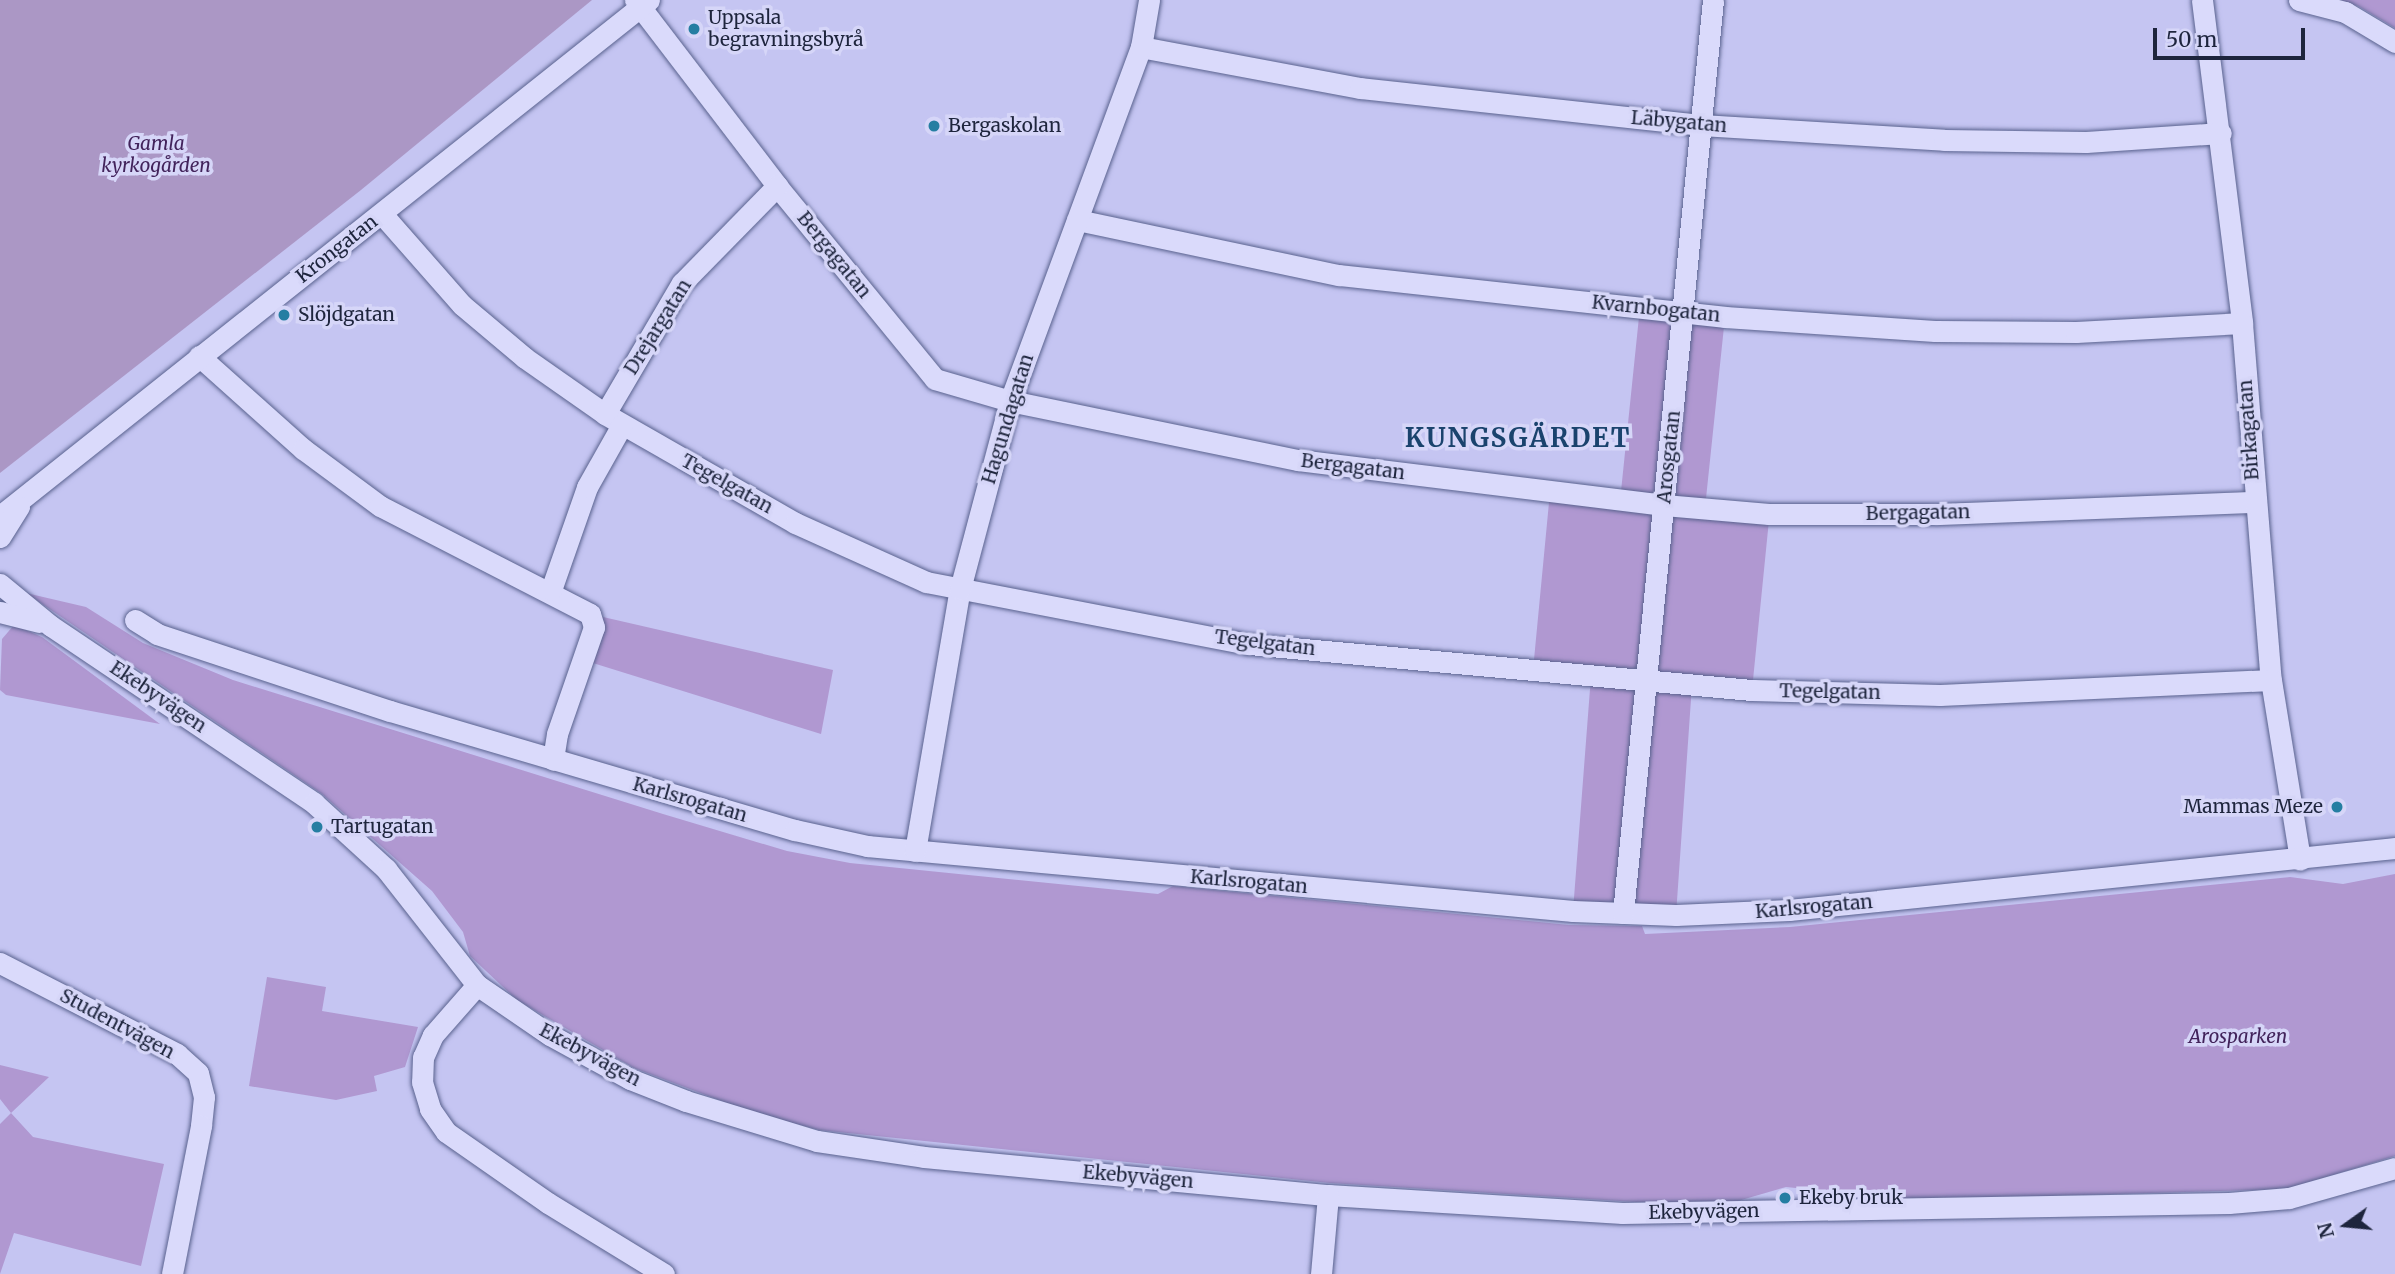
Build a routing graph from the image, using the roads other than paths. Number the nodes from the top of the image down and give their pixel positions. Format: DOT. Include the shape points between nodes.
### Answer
graph roads {
  1 [pos="1149,0"];
  2 [pos="1713,0"];
  3 [pos="2202,0"];
  4 [pos="2300,0"];
  5 [pos="641,2"];
  6 [pos="2395,42"];
  7 [pos="1141,47"];
  8 [pos="1701,125"];
  9 [pos="2221,133"];
  10 [pos="777,186"];
  11 [pos="382,214"];
  12 [pos="1077,220"];
  13 [pos="1683,313"];
  14 [pos="2242,323"];
  15 [pos="199,356"];
  16 [pos="1010,401"];
  17 [pos="613,420"];
  18 [pos="25,498"];
  19 [pos="2253,502"];
  20 [pos="1664,505"];
  21 [pos="0,516"];
  22 [pos="0,537"];
  23 [pos="0,584"];
  24 [pos="960,589"];
  25 [pos="551,590"];
  26 [pos="0,612"];
  27 [pos="135,620"];
  28 [pos="51,626"];
  29 [pos="1646,680"];
  30 [pos="2271,680"];
  31 [pos="553,760"];
  32 [pos="2395,848"];
  33 [pos="915,851"];
  34 [pos="2300,860"];
  35 [pos="1623,913"];
  36 [pos="0,963"];
  37 [pos="477,985"];
  38 [pos="2395,1168"];
  39 [pos="1328,1195"];
  40 [pos="172,1274"];
  41 [pos="664,1274"];
  42 [pos="1321,1274"];
  1 -- 7 [label="street, Hagundagatan"];
  2 -- 8 [label="street, Arosgatan"];
  3 -- 9 [label="street, Birkagatan"];
  4 -- 6 [label="street" via="2345,12"];
  5 -- 10 [label="street, Bergagatan"];
  5 -- 11 [label="street, Krongatan"];
  7 -- 8 [label="street, Läbygatan" via="1360,88"];
  7 -- 12 [label="street, Hagundagatan"];
  8 -- 9 [label="street, Läbygatan" via="2035,141"];
  8 -- 13 [label="street, Arosgatan"];
  9 -- 14 [label="street, Birkagatan"];
  10 -- 16 [label="street, Bergagatan" via="936,379"];
  10 -- 17 [label="street, Drejargatan" via="682,283"];
  11 -- 15 [label="street, Krongatan"];
  11 -- 17 [label="street, Tegelgatan" via="462,304 525,358"];
  12 -- 13 [label="street, Kvarnbogatan" via="1339,275"];
  12 -- 16 [label="street, Hagundagatan"];
  13 -- 14 [label="street, Kvarnbogatan" via="1935,331 2076,332"];
  13 -- 20 [label="street, Arosgatan"];
  14 -- 19 [label="street, Birkagatan"];
  15 -- 18 [label="street, Krongatan"];
  15 -- 25 [label="street" via="303,449 380,506"];
  16 -- 20 [label="street, Bergagatan" via="1297,460"];
  16 -- 24 [label="street, Hagundagatan"];
  17 -- 24 [label="street, Tegelgatan" via="795,523 926,582"];
  17 -- 25 [label="street, Drejargatan"];
  18 -- 21 [label="street, Krongatan"];
  18 -- 22 [label="street, Krongatan"];
  19 -- 20 [label="street, Bergagatan" via="1937,514 1769,514"];
  19 -- 30 [label="street, Birkagatan"];
  20 -- 29 [label="street, Arosgatan"];
  23 -- 28 [label="street, Ekebyvägen"];
  24 -- 29 [label="street, Tegelgatan" via="1249,644"];
  24 -- 33 [label="street, Hagundagatan"];
  25 -- 31 [label="street" via="590,614 594,627 557,734"];
  26 -- 28 [label="street, Ekebyvägen"];
  27 -- 31 [label="street, Karlsrogatan" via="170,639"];
  28 -- 37 [label="street, Ekebyvägen" via="314,803 386,869"];
  29 -- 30 [label="street, Tegelgatan" via="1752,690 1940,695"];
  29 -- 35 [label="street, Arosgatan"];
  30 -- 34 [label="street, Birkagatan"];
  31 -- 33 [label="street, Karlsrogatan" via="795,830"];
  32 -- 34 [label="street, Karlsrogatan"];
  33 -- 35 [label="street, Karlsrogatan"];
  34 -- 35 [label="street, Karlsrogatan" via="1789,911"];
  36 -- 40 [label="street, Studentvägen" via="177,1054 198,1073 204,1097 201,1126"];
  37 -- 39 [label="street, Ekebyvägen" via="550,1035 630,1079 747,1122 817,1141 924,1157"];
  37 -- 41 [label="street" via="433,1035 423,1057 422,1082 430,1109 457,1140"];
  38 -- 39 [label="street, Ekebyvägen" via="2289,1198 2229,1203 1622,1213"];
  39 -- 42 [label="street"];
}
